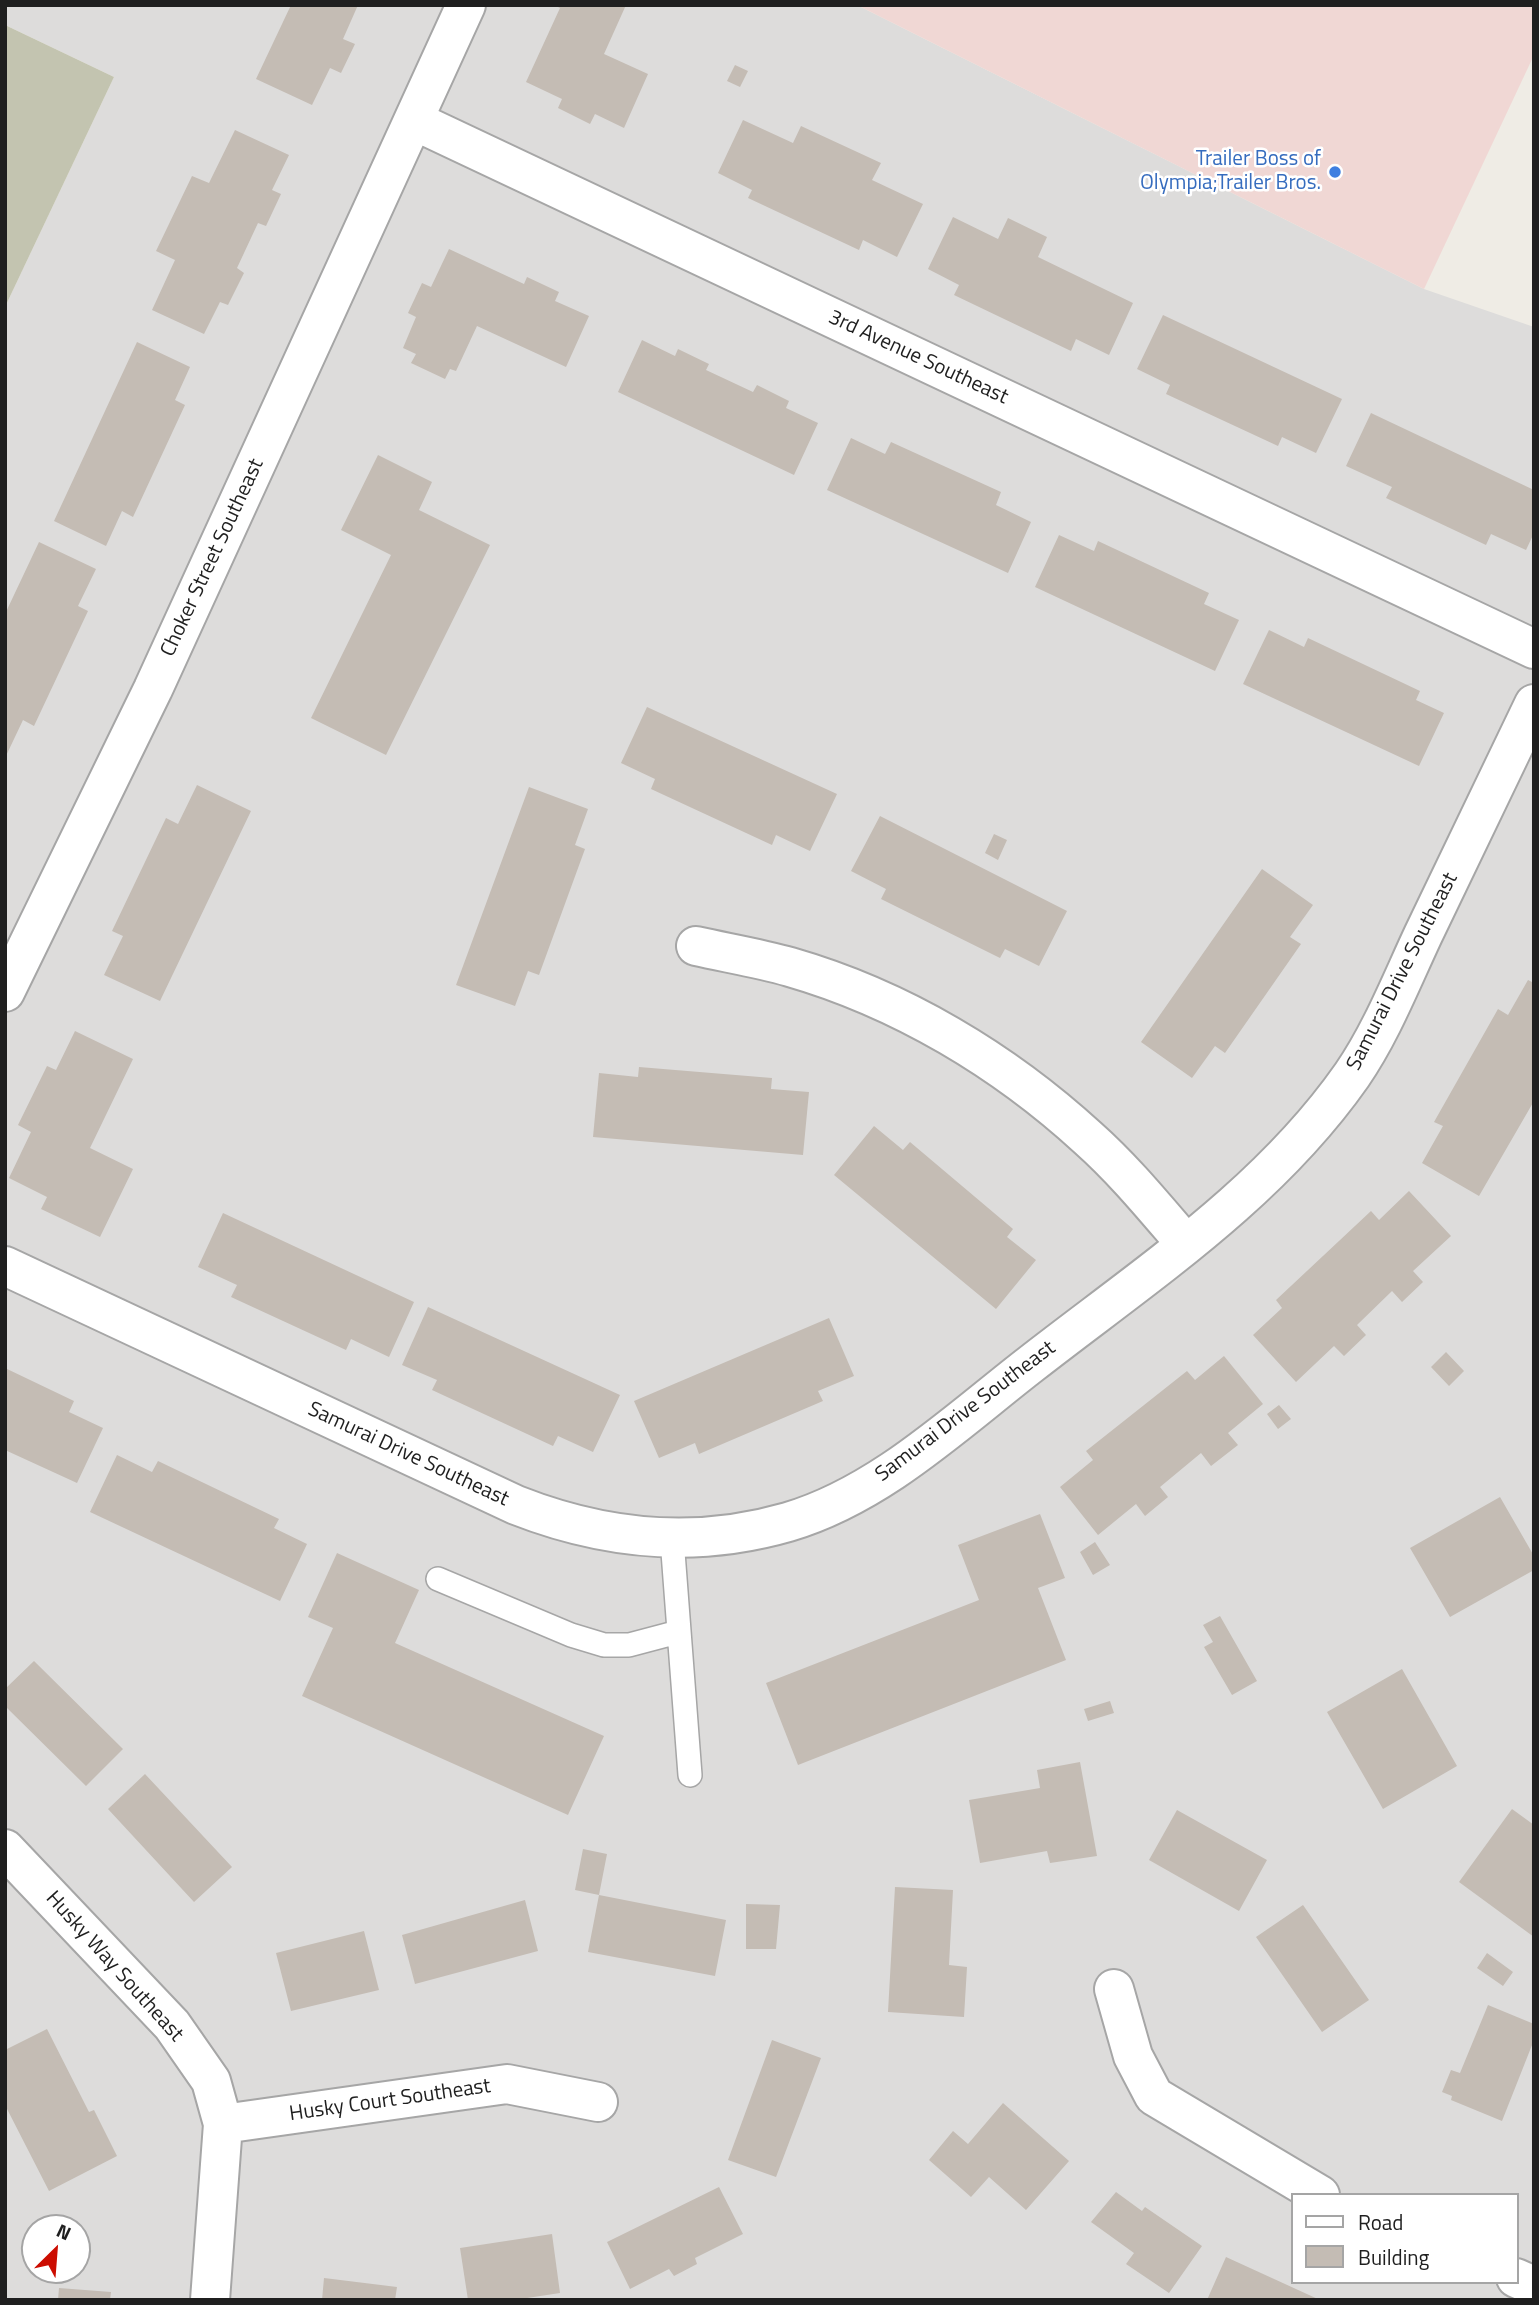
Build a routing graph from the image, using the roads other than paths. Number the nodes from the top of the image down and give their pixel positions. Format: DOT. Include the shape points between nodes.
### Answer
graph roads {
  1 [pos="466,5"];
  2 [pos="415,121"];
  3 [pos="1534,649"];
  4 [pos="1534,704"];
  5 [pos="696,946"];
  6 [pos="5,992"];
  7 [pos="1186,1244"];
  8 [pos="5,1266"];
  9 [pos="672,1539"];
  10 [pos="438,1579"];
  11 [pos="678,1632"];
  12 [pos="690,1775"];
  13 [pos="5,1849"];
  14 [pos="1114,1989"];
  15 [pos="598,2102"];
  16 [pos="223,2124"];
  17 [pos="1317,2193"];
  18 [pos="1518,2279"];
  19 [pos="1534,2286"];
  20 [pos="211,2300"];
  1 -- 2 [label="street"];
  2 -- 3 [label="street, 3rd Avenue Southeast"];
  2 -- 6 [label="street, Choker Street Southeast" via="159,676"];
  4 -- 7 [label="street, Samurai Drive Southeast" via="1391,1004 1354,1071 1309,1133"];
  5 -- 7 [label="street" via="789,966 863,992 949,1035 1011,1074 1088,1138"];
  7 -- 9 [label="street, Samurai Drive Southeast" via="872,1483 790,1522 712,1538"];
  8 -- 9 [label="street, Samurai Drive Southeast" via="516,1506 592,1531"];
  9 -- 11 [label="lane"];
  10 -- 11 [label="lane" via="571,1635 604,1644 629,1645"];
  11 -- 12 [label="lane"];
  13 -- 16 [label="street, Husky Way Southeast" via="172,2025 211,2081"];
  14 -- 17 [label="street" via="1133,2056 1154,2096"];
  15 -- 16 [label="street, Husky Court Southeast" via="507,2084"];
  16 -- 20 [label="street, Husky Way Southeast"];
  18 -- 19 [label="street"];
}
